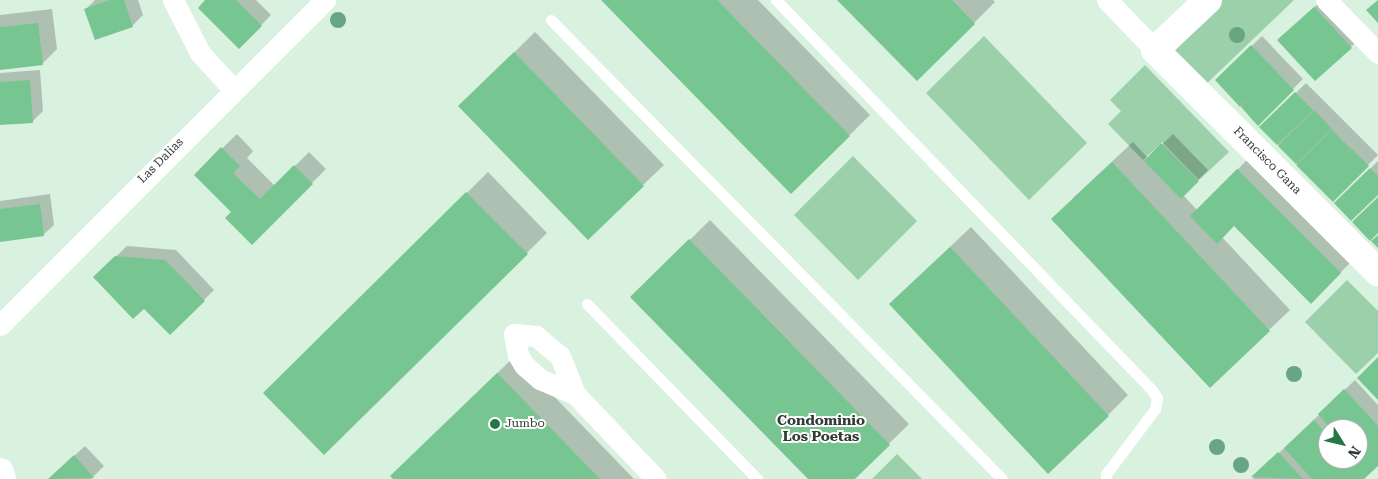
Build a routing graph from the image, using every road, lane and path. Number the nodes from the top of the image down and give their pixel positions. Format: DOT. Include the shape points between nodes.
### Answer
graph roads {
  1 [pos="173,0"];
  2 [pos="325,0"];
  3 [pos="776,0"];
  4 [pos="1107,0"];
  5 [pos="1208,0"];
  6 [pos="1326,0"];
  7 [pos="551,20"];
  8 [pos="1155,50"];
  9 [pos="1378,52"];
  10 [pos="233,89"];
  11 [pos="1378,272"];
  12 [pos="587,304"];
  13 [pos="0,324"];
  14 [pos="575,394"];
  15 [pos="0,472"];
  16 [pos="2,479"];
  17 [pos="656,479"];
  18 [pos="757,479"];
  19 [pos="1002,479"];
  20 [pos="1106,479"];
  1 -- 10 [label="street" via="200,54"];
  2 -- 10 [label="street, Las Dalias"];
  3 -- 20 [label="lane" via="1152,390 1157,398 1154,409 1106,474"];
  4 -- 8 [label="street"];
  5 -- 8 [label="street"];
  6 -- 9 [label="street"];
  7 -- 19 [label="lane"];
  8 -- 11 [label="street, Francisco Gana"];
  10 -- 13 [label="street, Las Dalias"];
  12 -- 18 [label="lane"];
  14 -- 17 [label="street"];
  15 -- 16 [label="street"];
}
